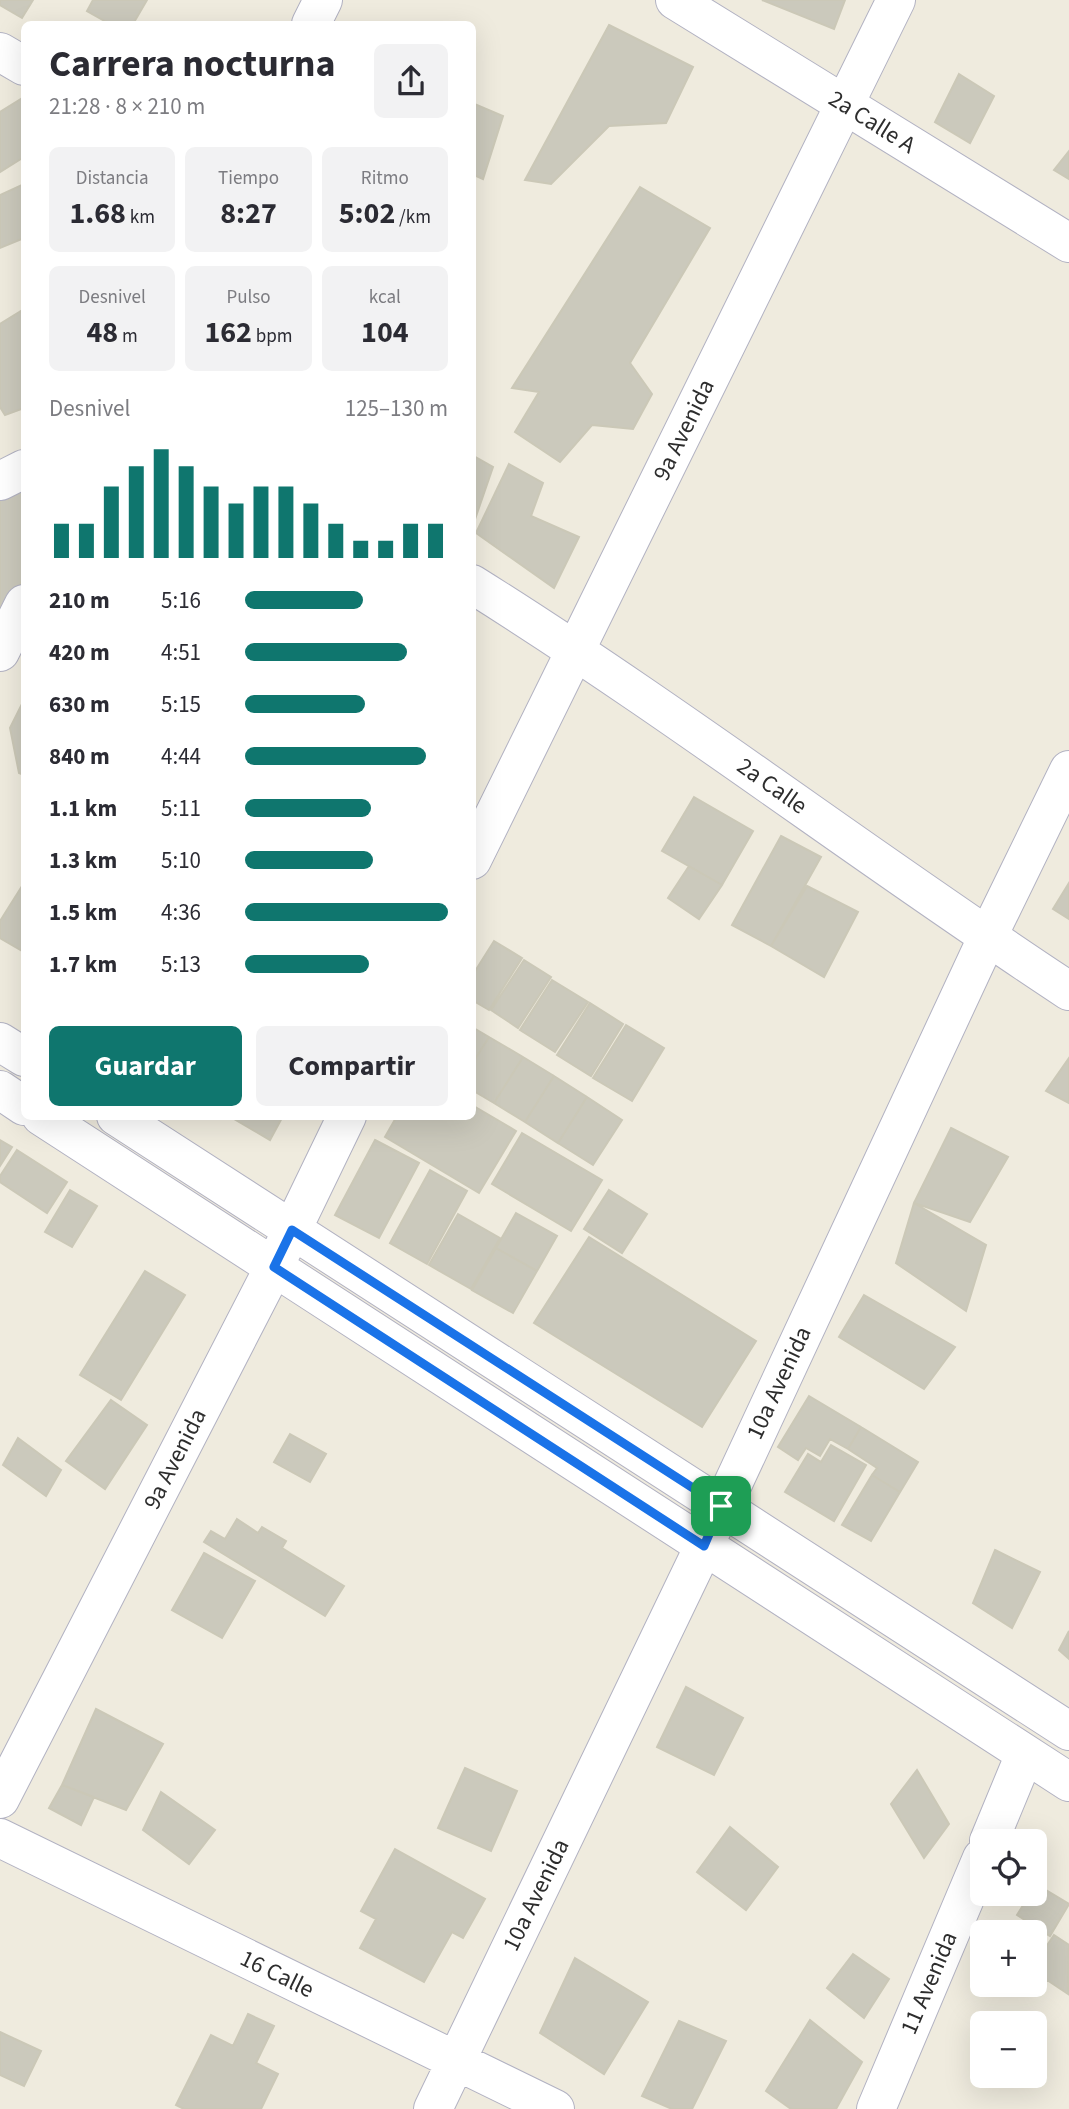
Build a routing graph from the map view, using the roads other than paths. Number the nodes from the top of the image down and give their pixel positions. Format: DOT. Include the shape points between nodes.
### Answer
graph roads {
  1 [pos="323,0"];
  2 [pos="675,0"];
  3 [pos="896,0"];
  4 [pos="312,21"];
  5 [pos="0,52"];
  6 [pos="21,64"];
  7 [pos="845,106"];
  8 [pos="1069,243"];
  9 [pos="21,470"];
  10 [pos="0,481"];
  11 [pos="476,586"];
  12 [pos="21,610"];
  13 [pos="576,649"];
  14 [pos="0,652"];
  15 [pos="1069,770"];
  16 [pos="476,852"];
  17 [pos="987,937"];
  18 [pos="1069,991"];
  19 [pos="0,1042"];
  20 [pos="21,1056"];
  21 [pos="0,1090"];
  22 [pos="21,1104"];
  23 [pos="47,1120"];
  24 [pos="122,1120"];
  25 [pos="345,1120"];
  26 [pos="292,1230"];
  27 [pos="274,1267"];
  28 [pos="721,1506"];
  29 [pos="704,1546"];
  30 [pos="1069,1731"];
  31 [pos="1026,1754"];
  32 [pos="1069,1782"];
  33 [pos="0,1799"];
  34 [pos="994,1829"];
  35 [pos="0,1838"];
  36 [pos="970,1886"];
  37 [pos="456,2061"];
  38 [pos="433,2109"];
  39 [pos="555,2109"];
  40 [pos="876,2109"];
  1 -- 4 [label="street"];
  2 -- 7 [label="street, 2a Calle A"];
  3 -- 7 [label="street, 9a Avenida"];
  5 -- 6 [label="street"];
  7 -- 8 [label="street, 2a Calle A"];
  7 -- 13 [label="street, 9a Avenida"];
  9 -- 10 [label="street"];
  11 -- 13 [label="street, 2a Calle"];
  12 -- 14 [label="street"];
  13 -- 16 [label="street, 9a Avenida"];
  13 -- 17 [label="street, 2a Calle"];
  15 -- 17 [label="street, 10a Avenida"];
  17 -- 18 [label="street, 2a Calle"];
  17 -- 28 [label="street, 10a Avenida"];
  19 -- 20 [label="street"];
  21 -- 22 [label="street"];
  23 -- 27 [label="street"];
  24 -- 26 [label="street"];
  25 -- 26 [label="street, 9a Avenida"];
  26 -- 27 [label="street, 9a Avenida"];
  26 -- 28 [label="street"];
  27 -- 29 [label="street"];
  27 -- 33 [label="street, 9a Avenida"];
  28 -- 29 [label="street, 10a Avenida"];
  28 -- 30 [label="street"];
  29 -- 31 [label="street"];
  29 -- 37 [label="street, 10a Avenida"];
  31 -- 32 [label="street"];
  31 -- 34 [label="street"];
  35 -- 37 [label="street, 16 Calle"];
  36 -- 40 [label="street, 11 Avenida"];
  37 -- 38 [label="street, 10a Avenida"];
  37 -- 39 [label="street, 16 Calle"];
}
